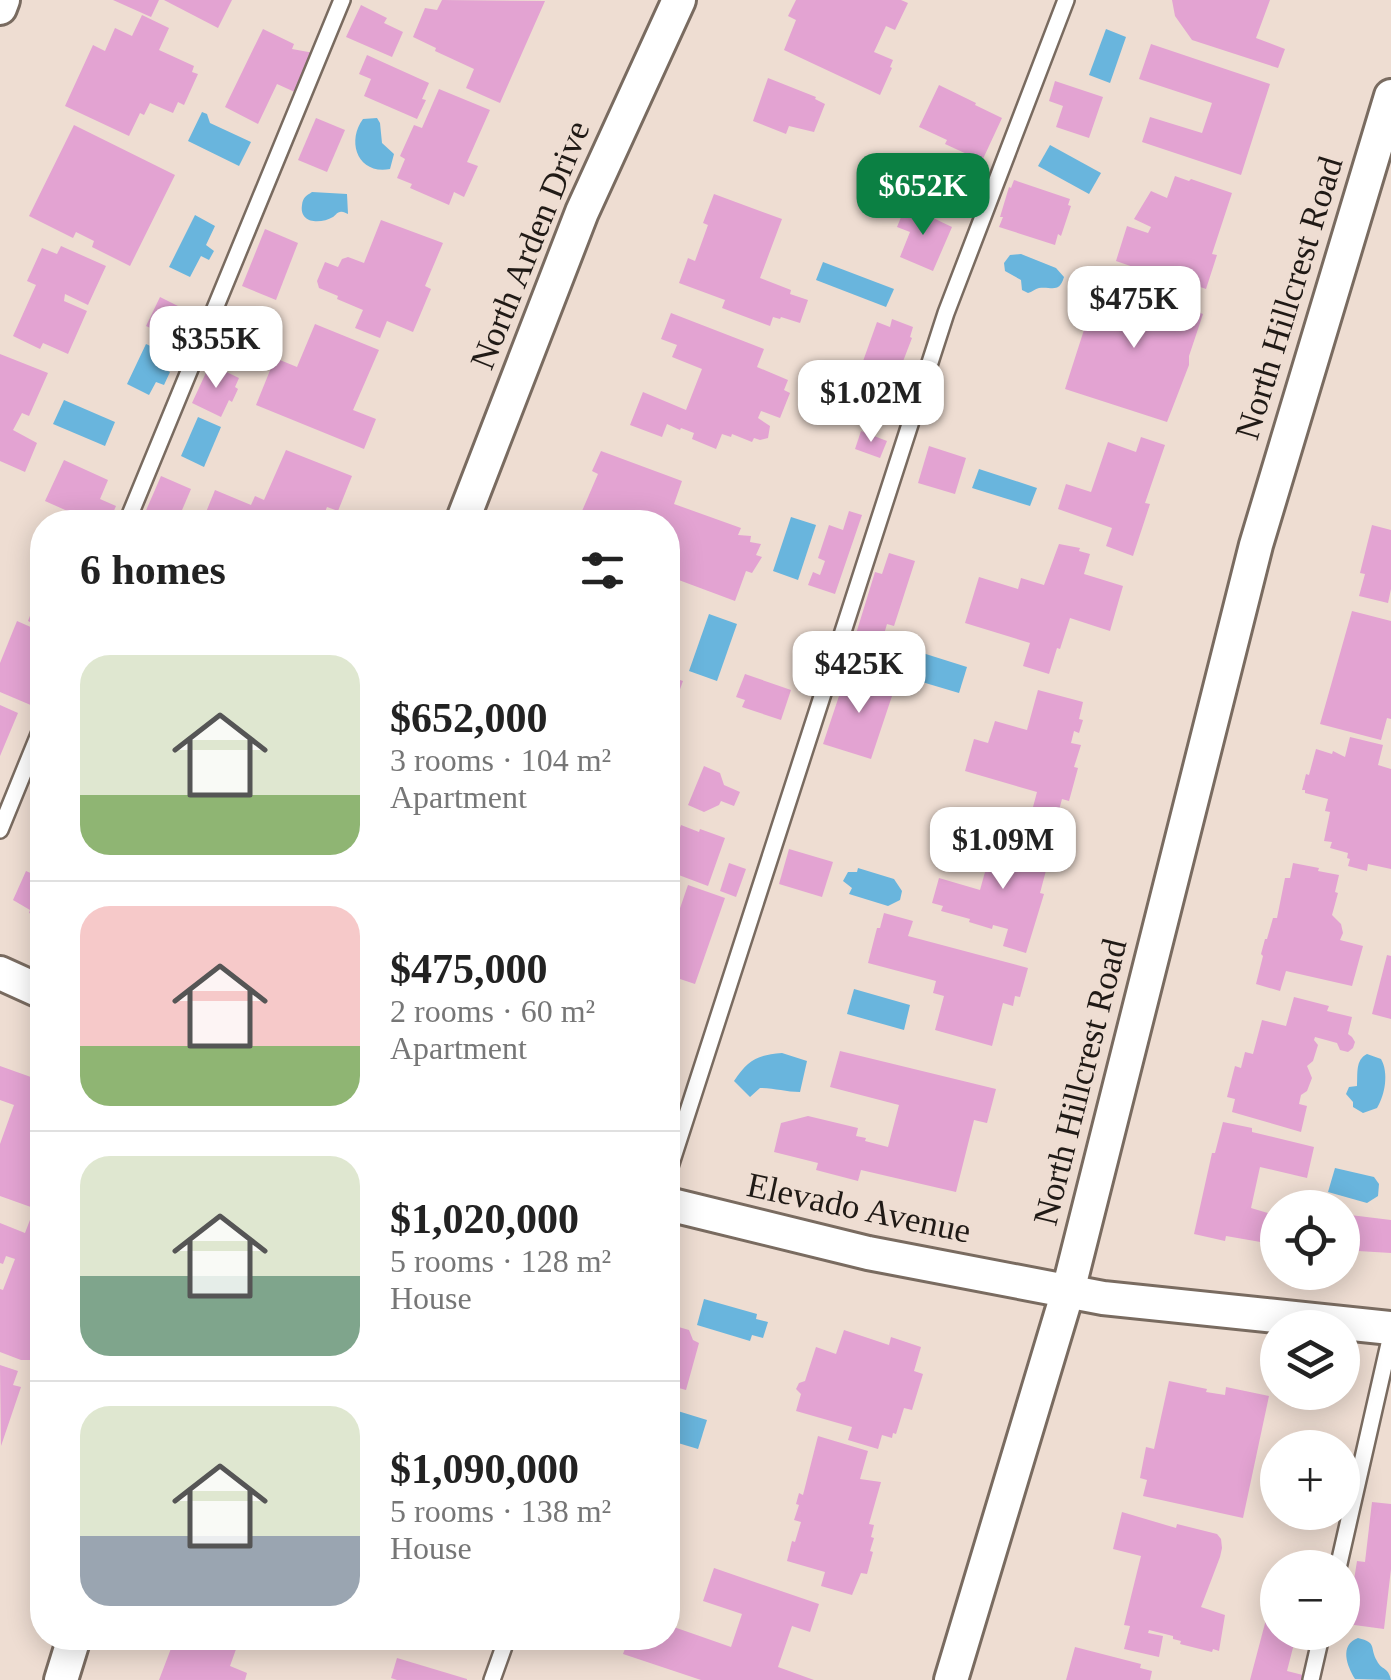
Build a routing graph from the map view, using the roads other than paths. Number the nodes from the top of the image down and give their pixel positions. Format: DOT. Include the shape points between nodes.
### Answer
graph roads {
  1 [pos="4,0"];
  2 [pos="342,0"];
  3 [pos="680,0"];
  4 [pos="1066,0"];
  5 [pos="0,8"];
  6 [pos="1391,96"];
  7 [pos="132,510"];
  8 [pos="467,510"];
  9 [pos="30,756"];
  10 [pos="0,830"];
  11 [pos="0,974"];
  12 [pos="30,987"];
  13 [pos="680,1136"];
  14 [pos="680,1207"];
  15 [pos="1068,1291"];
  16 [pos="1391,1332"];
  17 [pos="1342,1550"];
  18 [pos="70,1650"];
  19 [pos="503,1650"];
  20 [pos="1318,1650"];
  21 [pos="61,1680"];
  22 [pos="492,1680"];
  23 [pos="951,1680"];
  24 [pos="1311,1680"];
  1 -- 5 [label="street"];
  2 -- 7 [label="lane"];
  3 -- 8 [label="street, North Arden Drive" via="582,212"];
  4 -- 13 [label="lane" via="946,313"];
  6 -- 15 [label="street, North Hillcrest Road" via="1256,545"];
  9 -- 10 [label="lane"];
  11 -- 12 [label="street"];
  14 -- 15 [label="street, Elevado Avenue" via="868,1253"];
  15 -- 16 [label="street, Elevado Avenue"];
  15 -- 23 [label="street, North Hillcrest Road"];
  16 -- 17 [label="lane"];
  18 -- 21 [label="street"];
  19 -- 22 [label="lane"];
  20 -- 24 [label="lane"];
}
